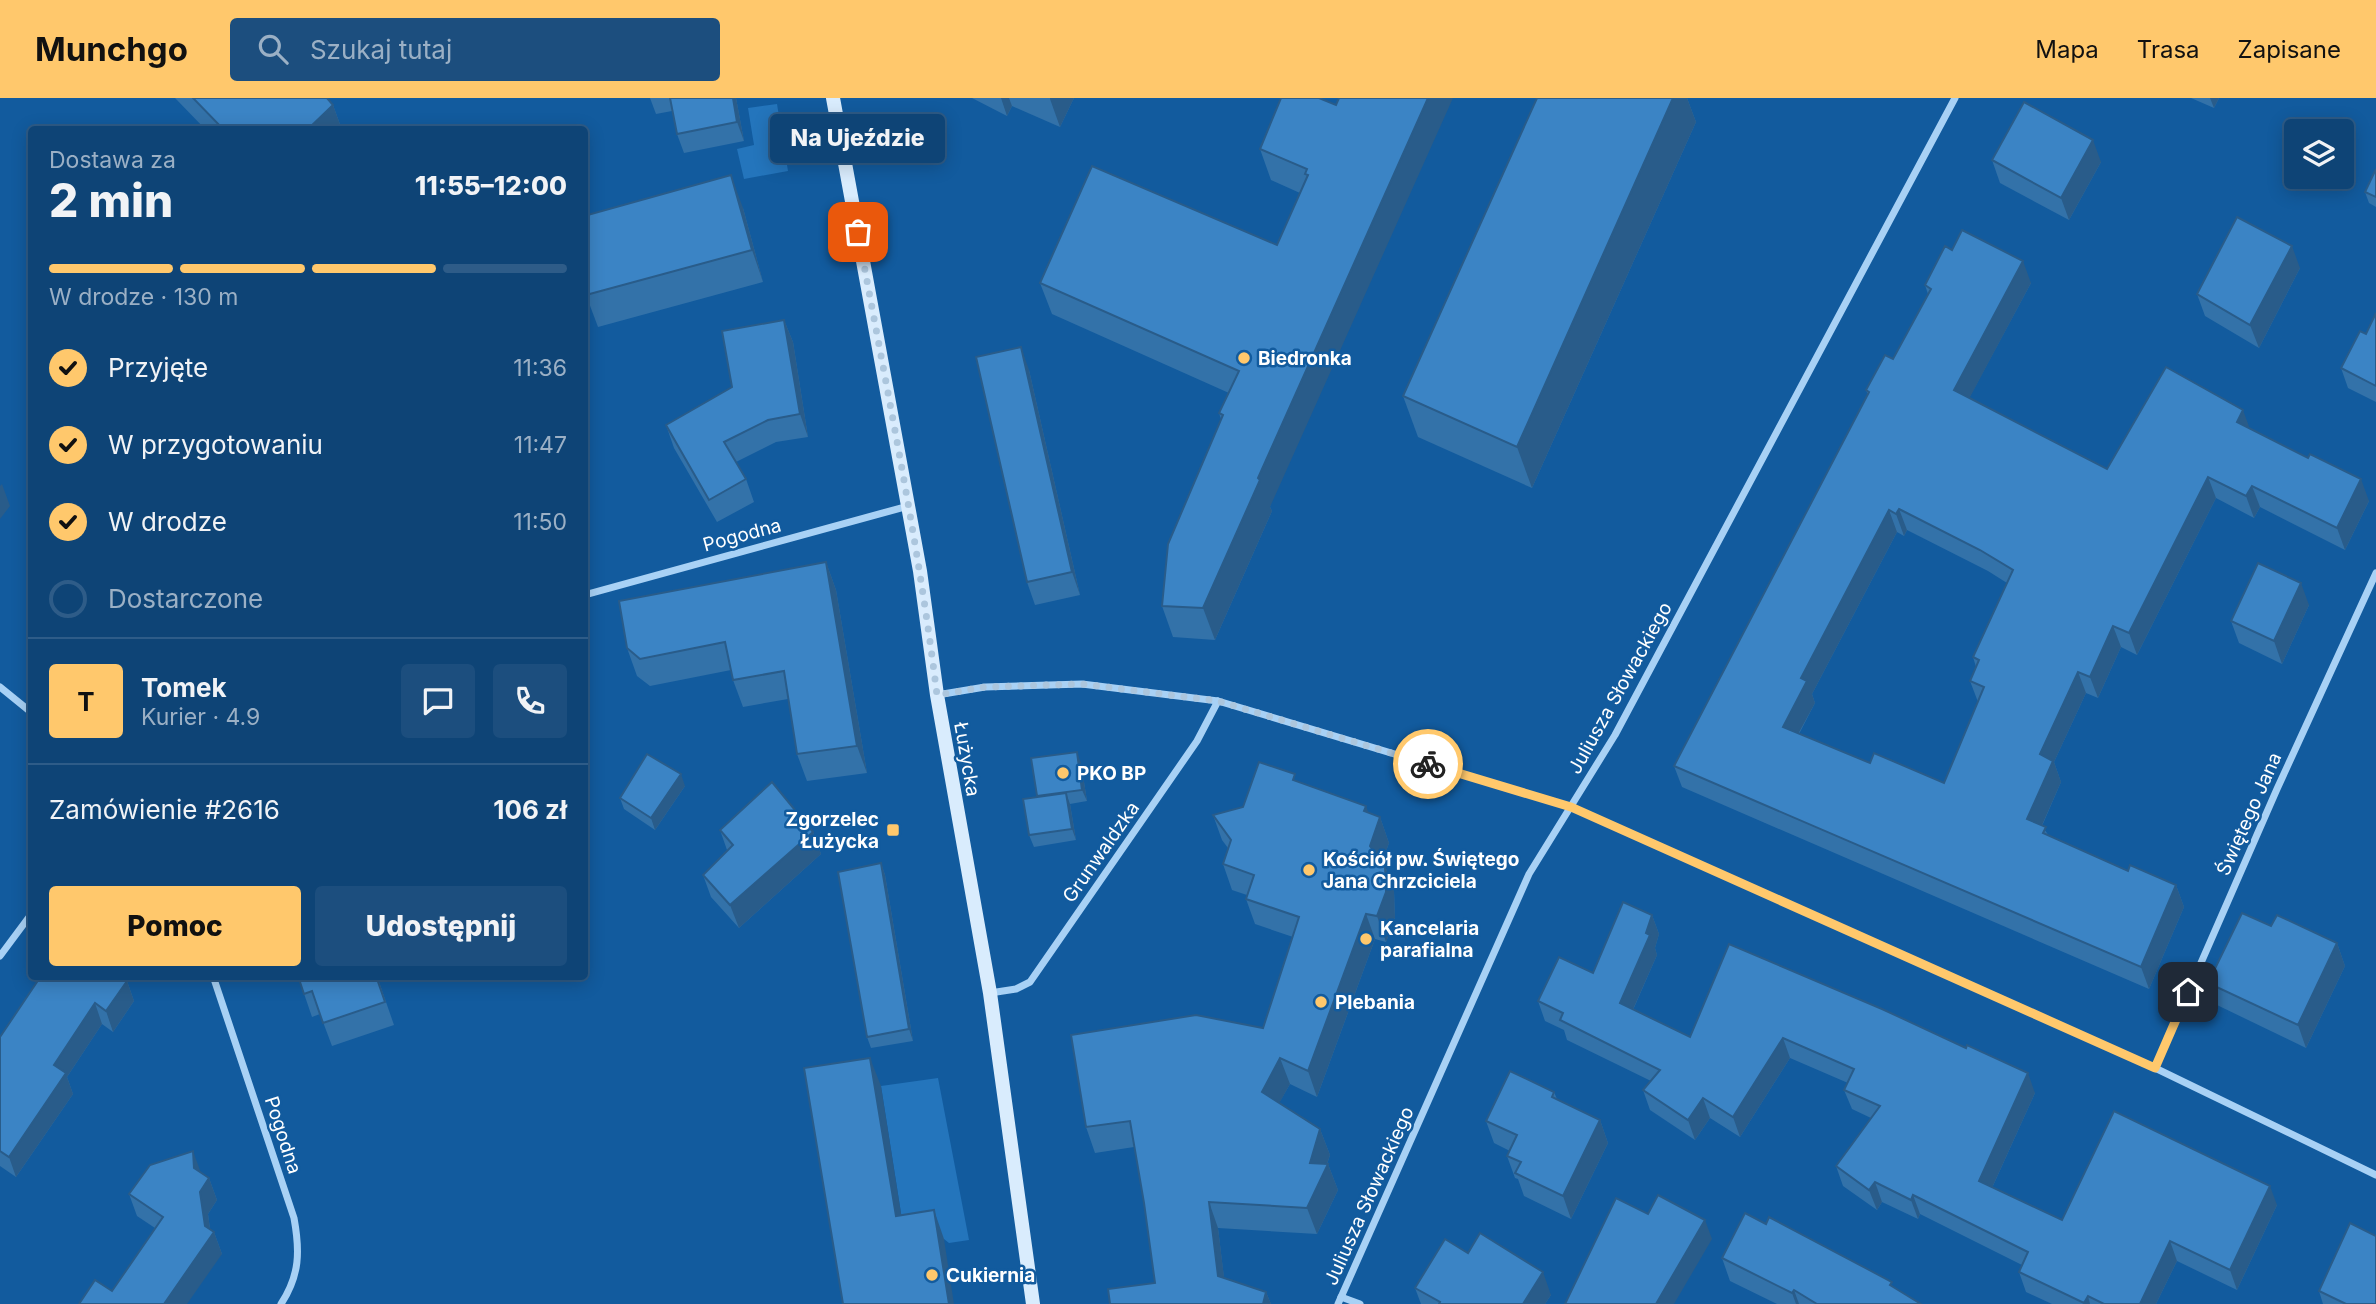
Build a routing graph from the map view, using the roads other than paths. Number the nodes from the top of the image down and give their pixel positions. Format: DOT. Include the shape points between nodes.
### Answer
graph roads {
  1 [pos="832,98"];
  2 [pos="1955,98"];
  3 [pos="909,506"];
  4 [pos="2376,573"];
  5 [pos="588,594"];
  6 [pos="0,687"];
  7 [pos="937,695"];
  8 [pos="1218,701"];
  9 [pos="28,710"];
  10 [pos="1571,807"];
  11 [pos="28,918"];
  12 [pos="0,956"];
  13 [pos="215,980"];
  14 [pos="989,993"];
  15 [pos="2155,1068"];
  16 [pos="2376,1175"];
  17 [pos="1339,1301"];
  18 [pos="281,1304"];
  19 [pos="1033,1304"];
  20 [pos="1360,1304"];
  1 -- 3 [label="main road, Łużycka"];
  2 -- 10 [label="street, Juliusza Słowackiego" via="1615,735"];
  3 -- 5 [label="street, Pogodna"];
  3 -- 7 [label="main road, Łużycka"];
  4 -- 15 [label="street, Świętego Jana"];
  6 -- 9 [label="street"];
  7 -- 8 [label="street" via="985,687 1082,684"];
  7 -- 14 [label="main road, Łużycka"];
  8 -- 10 [label="street"];
  8 -- 14 [label="street, Grunwaldzka" via="1197,741 1030,982"];
  10 -- 15 [label="street"];
  10 -- 17 [label="street, Juliusza Słowackiego" via="1529,874"];
  11 -- 12 [label="street"];
  13 -- 18 [label="street, Pogodna" via="294,1218 299,1244 296,1274"];
  14 -- 19 [label="main road, Łużycka"];
  15 -- 16 [label="street"];
  17 -- 20 [label="street"];
}
